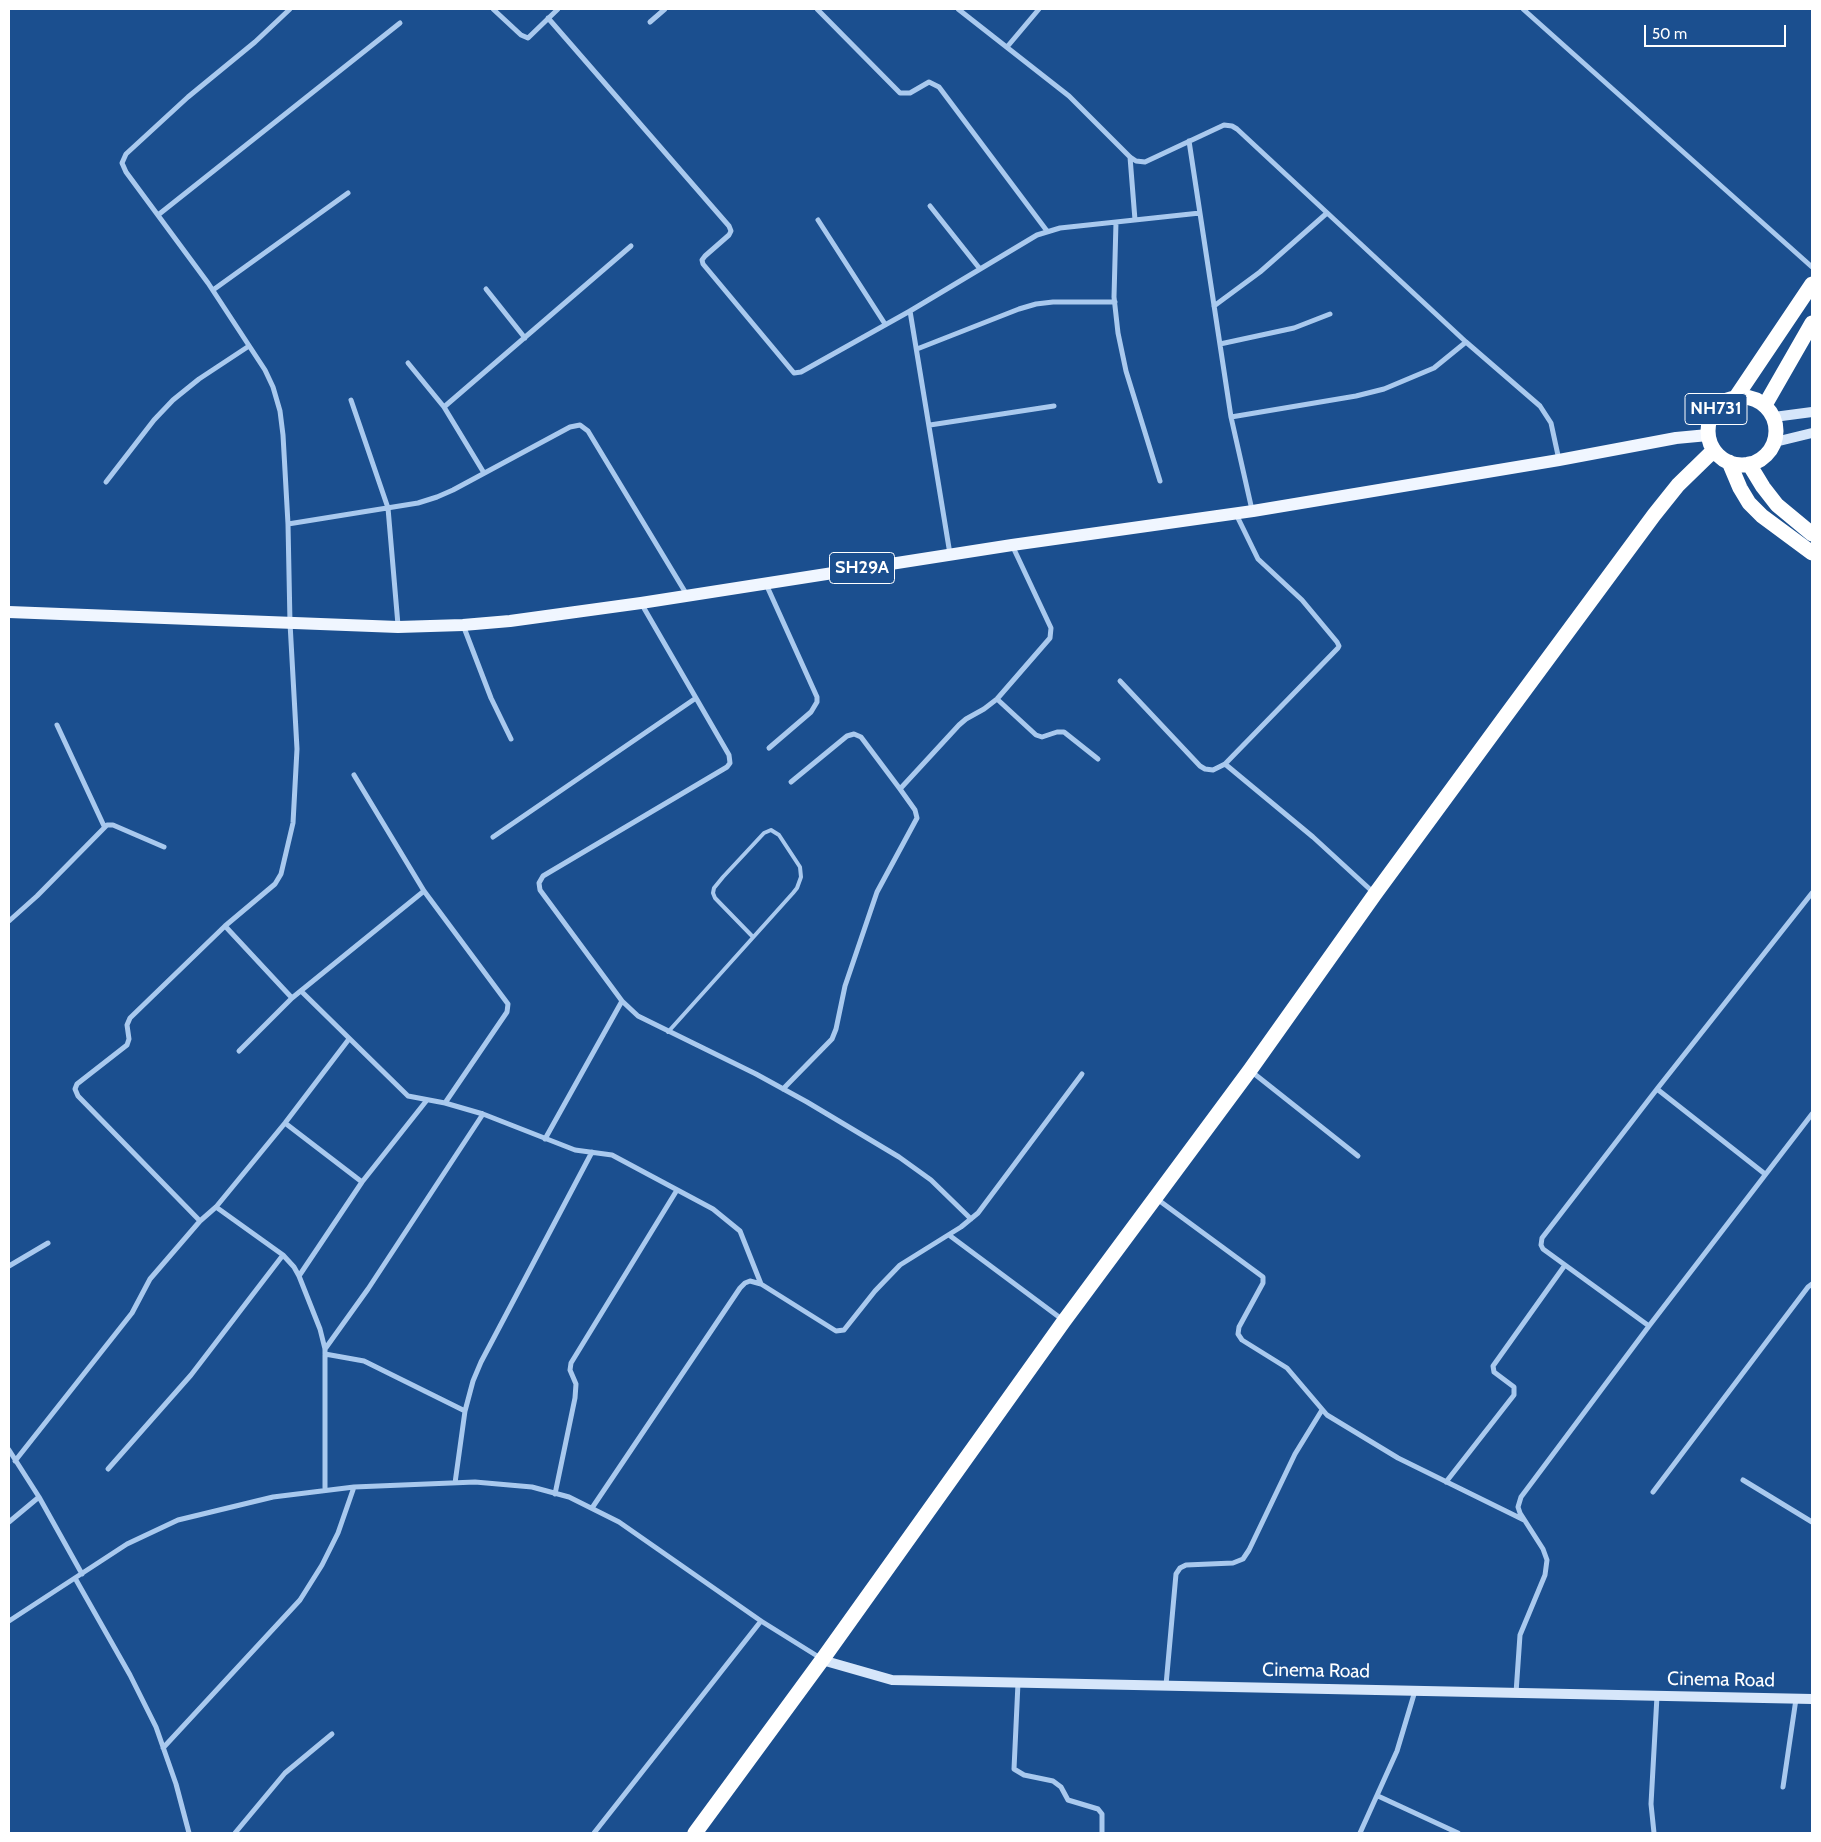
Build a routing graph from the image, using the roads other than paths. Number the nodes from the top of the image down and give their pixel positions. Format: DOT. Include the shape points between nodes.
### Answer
graph roads {
  1 [pos="290,9"];
  2 [pos="493,9"];
  3 [pos="558,9"];
  4 [pos="665,9"];
  5 [pos="817,9"];
  6 [pos="958,9"];
  7 [pos="1039,9"];
  8 [pos="1523,9"];
  9 [pos="1531,11"];
  10 [pos="548,18"];
  11 [pos="650,22"];
  12 [pos="400,23"];
  13 [pos="1007,47"];
  14 [pos="1189,141"];
  15 [pos="1130,157"];
  16 [pos="348,193"];
  17 [pos="930,206"];
  18 [pos="1200,213"];
  19 [pos="1327,213"];
  20 [pos="158,215"];
  21 [pos="818,220"];
  22 [pos="1136,220"];
  23 [pos="1116,222"];
  24 [pos="1047,231"];
  25 [pos="631,246"];
  26 [pos="1812,267"];
  27 [pos="980,268"];
  28 [pos="1812,284"];
  29 [pos="486,289"];
  30 [pos="213,290"];
  31 [pos="1114,302"];
  32 [pos="1214,306"];
  33 [pos="910,311"];
  34 [pos="1330,314"];
  35 [pos="1812,323"];
  36 [pos="886,324"];
  37 [pos="525,338"];
  38 [pos="1466,342"];
  39 [pos="1220,344"];
  40 [pos="249,346"];
  41 [pos="917,349"];
  42 [pos="408,362"];
  43 [pos="1736,397"];
  44 [pos="351,400"];
  45 [pos="1054,406"];
  46 [pos="444,407"];
  47 [pos="1770,411"];
  48 [pos="1812,412"];
  49 [pos="1231,417"];
  50 [pos="930,426"];
  51 [pos="1812,433"];
  52 [pos="1708,435"];
  53 [pos="1775,442"];
  54 [pos="1714,450"];
  55 [pos="1559,460"];
  56 [pos="1729,462"];
  57 [pos="1749,464"];
  58 [pos="484,473"];
  59 [pos="1160,481"];
  60 [pos="106,482"];
  61 [pos="388,508"];
  62 [pos="1253,512"];
  63 [pos="1236,514"];
  64 [pos="288,524"];
  65 [pos="1812,534"];
  66 [pos="1012,545"];
  67 [pos="1812,553"];
  68 [pos="950,554"];
  69 [pos="765,584"];
  70 [pos="687,595"];
  71 [pos="641,603"];
  72 [pos="9,612"];
  73 [pos="290,623"];
  74 [pos="463,625"];
  75 [pos="398,627"];
  76 [pos="1120,681"];
  77 [pos="696,698"];
  78 [pos="997,699"];
  79 [pos="57,725"];
  80 [pos="511,739"];
  81 [pos="769,748"];
  82 [pos="1098,758"];
  83 [pos="1225,764"];
  84 [pos="354,775"];
  85 [pos="791,782"];
  86 [pos="900,789"];
  87 [pos="104,826"];
  88 [pos="492,837"];
  89 [pos="164,847"];
  90 [pos="424,891"];
  91 [pos="1812,892"];
  92 [pos="1375,894"];
  93 [pos="9,921"];
  94 [pos="225,926"];
  95 [pos="753,937"];
  96 [pos="301,991"];
  97 [pos="292,998"];
  98 [pos="622,1001"];
  99 [pos="668,1032"];
  100 [pos="349,1039"];
  101 [pos="239,1050"];
  102 [pos="1250,1070"];
  103 [pos="1082,1074"];
  104 [pos="783,1089"];
  105 [pos="1657,1089"];
  106 [pos="427,1100"];
  107 [pos="445,1104"];
  108 [pos="483,1114"];
  109 [pos="1812,1114"];
  110 [pos="285,1124"];
  111 [pos="545,1139"];
  112 [pos="592,1152"];
  113 [pos="1358,1156"];
  114 [pos="1766,1174"];
  115 [pos="362,1182"];
  116 [pos="677,1190"];
  117 [pos="1154,1197"];
  118 [pos="216,1207"];
  119 [pos="971,1219"];
  120 [pos="200,1221"];
  121 [pos="948,1235"];
  122 [pos="48,1243"];
  123 [pos="283,1256"];
  124 [pos="1566,1265"];
  125 [pos="9,1266"];
  126 [pos="299,1276"];
  127 [pos="761,1284"];
  128 [pos="1812,1284"];
  129 [pos="1064,1321"];
  130 [pos="1649,1326"];
  131 [pos="325,1352"];
  132 [pos="1322,1410"];
  133 [pos="465,1411"];
  134 [pos="9,1450"];
  135 [pos="15,1461"];
  136 [pos="108,1469"];
  137 [pos="1743,1480"];
  138 [pos="1446,1482"];
  139 [pos="455,1483"];
  140 [pos="354,1487"];
  141 [pos="325,1490"];
  142 [pos="1653,1492"];
  143 [pos="555,1494"];
  144 [pos="39,1497"];
  145 [pos="592,1508"];
  146 [pos="1524,1520"];
  147 [pos="9,1522"];
  148 [pos="1812,1522"];
  149 [pos="82,1574"];
  150 [pos="75,1578"];
  151 [pos="9,1621"];
  152 [pos="761,1621"];
  153 [pos="822,1660"];
  154 [pos="1018,1682"];
  155 [pos="1166,1685"];
  156 [pos="1415,1690"];
  157 [pos="1516,1693"];
  158 [pos="1657,1696"];
  159 [pos="1796,1699"];
  160 [pos="1812,1699"];
  161 [pos="332,1734"];
  162 [pos="163,1748"];
  163 [pos="1784,1787"];
  164 [pos="1378,1796"];
  165 [pos="189,1833"];
  166 [pos="235,1833"];
  167 [pos="594,1833"];
  168 [pos="695,1833"];
  169 [pos="1102,1833"];
  170 [pos="1360,1833"];
  171 [pos="1458,1833"];
  172 [pos="1654,1833"];
  1 -- 20 [label="street" via="188,97 123,159 126,172"];
  2 -- 10 [label="street" via="526,38"];
  3 -- 10 [label="street"];
  4 -- 11 [label="street"];
  5 -- 24 [label="street" via="900,93 910,93 929,82 939,87"];
  6 -- 13 [label="street"];
  7 -- 13 [label="street"];
  8 -- 9 [label="street"];
  9 -- 26 [label="street"];
  10 -- 36 [label="street" via="728,226 729,235 704,256 703,264 789,370 801,372"];
  12 -- 20 [label="street"];
  13 -- 15 [label="street" via="1070,96"];
  14 -- 15 [label="street" via="1146,162"];
  14 -- 18 [label="street"];
  14 -- 19 [label="street" via="1218,127 1232,126"];
  15 -- 22 [label="street"];
  16 -- 30 [label="street"];
  17 -- 27 [label="street"];
  18 -- 22 [label="street"];
  18 -- 32 [label="street"];
  19 -- 32 [label="street" via="1260,272"];
  19 -- 38 [label="street"];
  20 -- 30 [label="street"];
  21 -- 36 [label="street"];
  22 -- 23 [label="street"];
  23 -- 24 [label="street"];
  23 -- 31 [label="street"];
  24 -- 27 [label="street"];
  25 -- 37 [label="street"];
  27 -- 33 [label="street"];
  28 -- 43 [label="highway, NH731"];
  29 -- 37 [label="street"];
  30 -- 40 [label="street"];
  31 -- 41 [label="street" via="1036,304"];
  31 -- 59 [label="street" via="1126,371"];
  32 -- 39 [label="street"];
  33 -- 36 [label="street"];
  33 -- 41 [label="street"];
  34 -- 39 [label="street" via="1294,328"];
  35 -- 47 [label="highway, NH731"];
  37 -- 46 [label="street"];
  38 -- 49 [label="street" via="1434,368 1384,389"];
  38 -- 55 [label="street" via="1544,410 1551,423"];
  39 -- 49 [label="street"];
  40 -- 60 [label="street" via="174,400 154,420"];
  40 -- 64 [label="street" via="269,379 280,411"];
  41 -- 50 [label="street"];
  42 -- 46 [label="street"];
  43 -- 47 [label="highway, NH731" via="1751,398"];
  43 -- 52 [label="highway, NH731" via="1718,407 1710,420"];
  44 -- 61 [label="street"];
  45 -- 50 [label="street"];
  46 -- 58 [label="street"];
  47 -- 48 [label="street"];
  47 -- 53 [label="highway, NH731" via="1777,429"];
  49 -- 62 [label="street"];
  50 -- 68 [label="street"];
  51 -- 53 [label="street"];
  52 -- 54 [label="highway, NH731"];
  52 -- 55 [label="main road, SH29A"];
  53 -- 57 [label="highway" via="1770,452"];
  54 -- 56 [label="highway, NH731"];
  54 -- 92 [label="highway" via="1678,485 1654,515"];
  55 -- 62 [label="main road, SH29A"];
  56 -- 57 [label="highway"];
  56 -- 67 [label="highway, NH731" via="1749,503"];
  57 -- 65 [label="highway" via="1777,505"];
  58 -- 61 [label="street" via="437,497"];
  58 -- 70 [label="street" via="570,426 584,427"];
  61 -- 64 [label="street"];
  61 -- 75 [label="street"];
  62 -- 63 [label="main road, SH29A"];
  63 -- 66 [label="main road, SH29A"];
  63 -- 83 [label="street" via="1258,560 1302,600 1339,646"];
  64 -- 73 [label="street"];
  66 -- 68 [label="main road, SH29A"];
  66 -- 78 [label="street" via="1051,628 1051,635"];
  68 -- 69 [label="main road, SH29A"];
  69 -- 70 [label="main road, SH29A"];
  69 -- 81 [label="street" via="817,697 811,712"];
  70 -- 71 [label="main road, SH29A"];
  71 -- 74 [label="main road, SH29A"];
  71 -- 77 [label="street"];
  72 -- 73 [label="main road, SH29A"];
  73 -- 75 [label="main road, SH29A"];
  73 -- 94 [label="street" via="297,749 290,835 281,874 275,884"];
  74 -- 75 [label="main road, SH29A"];
  74 -- 80 [label="street" via="491,698"];
  76 -- 83 [label="street" via="1200,766 1213,770"];
  77 -- 88 [label="street"];
  77 -- 98 [label="street" via="729,754 729,765 543,876 539,883 540,890"];
  78 -- 82 [label="street" via="1036,735 1042,737 1064,732"];
  78 -- 86 [label="street" via="959,725"];
  79 -- 87 [label="street"];
  83 -- 92 [label="street"];
  84 -- 90 [label="street"];
  85 -- 86 [label="street" via="847,736 854,734 861,737"];
  86 -- 104 [label="street" via="917,818 875,898 845,986 835,1035"];
  87 -- 89 [label="street" via="113,825"];
  87 -- 93 [label="street"];
  90 -- 96 [label="street"];
  90 -- 107 [label="street" via="508,1004 507,1012"];
  91 -- 105 [label="street"];
  92 -- 102 [label="highway"];
  94 -- 97 [label="street"];
  94 -- 120 [label="street" via="130,1018 127,1045 75,1089 78,1096"];
  95 -- 95 [label="lane" via="800,883 800,867 779,835 771,830 764,833 723,877 713,893"];
  95 -- 99 [label="lane"];
  96 -- 97 [label="street"];
  96 -- 100 [label="street"];
  97 -- 101 [label="street"];
  98 -- 99 [label="street" via="638,1016"];
  98 -- 111 [label="street"];
  99 -- 104 [label="street"];
  100 -- 106 [label="street" via="402,1092"];
  100 -- 110 [label="street"];
  102 -- 113 [label="street"];
  102 -- 117 [label="highway"];
  103 -- 119 [label="street"];
  104 -- 119 [label="street" via="914,1167"];
  105 -- 114 [label="street"];
  105 -- 124 [label="street" via="1542,1238 1543,1248"];
  106 -- 107 [label="street"];
  106 -- 115 [label="street"];
  107 -- 108 [label="street"];
  108 -- 111 [label="street"];
  108 -- 131 [label="street"];
  109 -- 114 [label="street"];
  110 -- 115 [label="street"];
  110 -- 118 [label="street"];
  111 -- 112 [label="street" via="575,1150"];
  112 -- 116 [label="street" via="624,1160"];
  112 -- 133 [label="street" via="481,1362"];
  114 -- 130 [label="street"];
  115 -- 126 [label="street"];
  116 -- 127 [label="street" via="713,1209 740,1231"];
  116 -- 143 [label="street" via="571,1363 576,1389"];
  117 -- 129 [label="highway"];
  117 -- 132 [label="street" via="1263,1277 1238,1334 1242,1340 1288,1368"];
  118 -- 120 [label="street"];
  118 -- 123 [label="street"];
  119 -- 121 [label="street"];
  120 -- 135 [label="street" via="150,1279 132,1313"];
  121 -- 127 [label="street" via="900,1265 842,1331 831,1328"];
  121 -- 129 [label="street"];
  122 -- 125 [label="street"];
  123 -- 126 [label="street"];
  123 -- 136 [label="street" via="190,1375"];
  124 -- 130 [label="street"];
  124 -- 138 [label="street" via="1492,1366 1494,1372 1514,1387 1514,1395"];
  126 -- 131 [label="street"];
  127 -- 145 [label="street" via="750,1280 740,1288"];
  128 -- 142 [label="street"];
  129 -- 153 [label="highway"];
  130 -- 146 [label="street" via="1521,1497 1518,1507"];
  131 -- 133 [label="street" via="364,1361"];
  131 -- 141 [label="street"];
  132 -- 138 [label="street" via="1398,1458"];
  132 -- 155 [label="street" via="1295,1454 1243,1559 1233,1563 1186,1565 1176,1574"];
  133 -- 139 [label="street"];
  134 -- 135 [label="street"];
  135 -- 144 [label="street"];
  137 -- 148 [label="street"];
  138 -- 146 [label="street"];
  139 -- 140 [label="street"];
  139 -- 143 [label="street" via="532,1487"];
  140 -- 141 [label="street"];
  140 -- 162 [label="street" via="338,1534 300,1600"];
  141 -- 149 [label="street" via="273,1496 178,1520 127,1544"];
  143 -- 145 [label="street"];
  144 -- 147 [label="street"];
  144 -- 149 [label="street"];
  145 -- 152 [label="street" via="619,1522"];
  146 -- 157 [label="street" via="1546,1555 1547,1567 1520,1635"];
  149 -- 150 [label="street"];
  150 -- 151 [label="street"];
  150 -- 162 [label="street" via="130,1675"];
  152 -- 153 [label="street"];
  152 -- 167 [label="street"];
  153 -- 154 [label="street, Cinema Road" via="892,1680"];
  153 -- 168 [label="highway"];
  154 -- 155 [label="street, Cinema Road"];
  154 -- 169 [label="street" via="1014,1769 1053,1781 1061,1787 1068,1800 1098,1809 1102,1814"];
  155 -- 156 [label="street, Cinema Road"];
  156 -- 157 [label="street, Cinema Road"];
  156 -- 164 [label="street" via="1397,1751"];
  157 -- 158 [label="street, Cinema Road"];
  158 -- 159 [label="street, Cinema Road"];
  158 -- 172 [label="street" via="1651,1804"];
  159 -- 160 [label="street, Cinema Road"];
  159 -- 163 [label="street"];
  161 -- 166 [label="street" via="285,1774"];
  162 -- 165 [label="street"];
  164 -- 170 [label="street"];
  164 -- 171 [label="street"];
}
